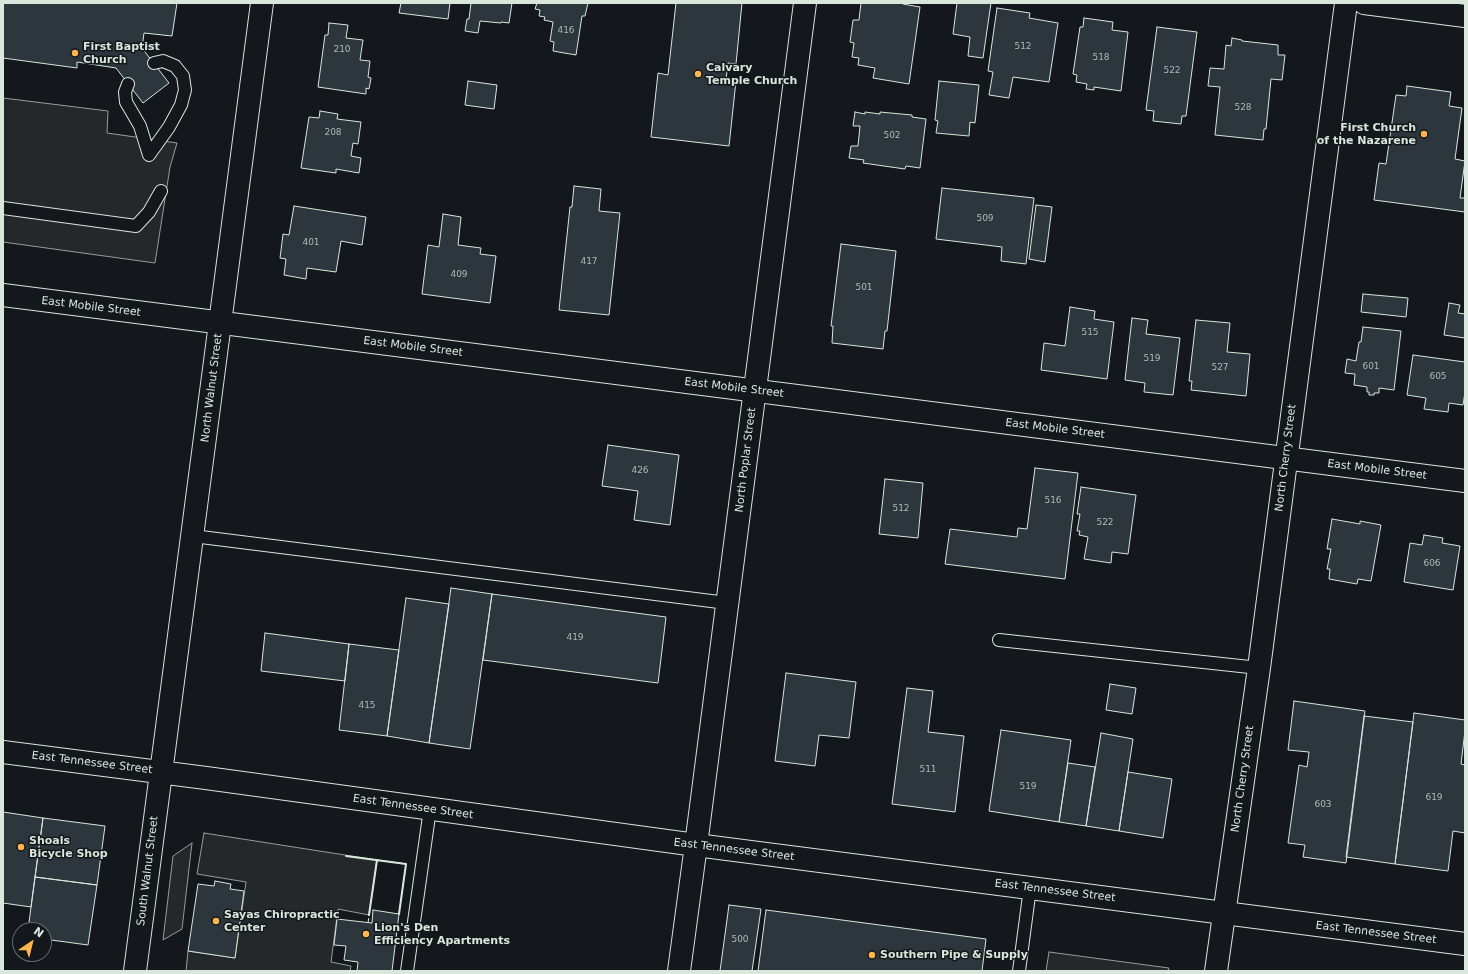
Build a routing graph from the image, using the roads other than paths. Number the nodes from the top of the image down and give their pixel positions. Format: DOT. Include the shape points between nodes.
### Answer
graph roads {
  1 [pos="262,3"];
  2 [pos="804,3"];
  3 [pos="1346,3"];
  4 [pos="1364,3"];
  5 [pos="1465,16"];
  6 [pos="154,63"];
  7 [pos="128,84"];
  8 [pos="161,191"];
  9 [pos="3,208"];
  10 [pos="3,295"];
  11 [pos="220,324"];
  12 [pos="755,390"];
  13 [pos="1286,458"];
  14 [pos="1465,481"];
  15 [pos="193,536"];
  16 [pos="727,603"];
  17 [pos="1000,640"];
  18 [pos="1259,668"];
  19 [pos="3,752"];
  20 [pos="161,772"];
  21 [pos="430,809"];
  22 [pos="696,845"];
  23 [pos="1030,888"];
  24 [pos="1224,913"];
  25 [pos="1465,944"];
  26 [pos="136,971"];
  27 [pos="407,971"];
  28 [pos="679,971"];
  29 [pos="1019,971"];
  30 [pos="1216,971"];
  1 -- 11 [label="street, North Walnut Street"];
  2 -- 12 [label="street, North Poplar Street"];
  3 -- 13 [label="street, North Cherry Street"];
  4 -- 5 [label="street"];
  6 -- 7 [label="lane" via="163,61 175,66 183,76 185,90 181,105 169,127 149,155 140,126 126,102 125,92"];
  8 -- 9 [label="lane" via="149,212 136,226"];
  10 -- 11 [label="street, East Mobile Street"];
  11 -- 12 [label="street, East Mobile Street"];
  11 -- 15 [label="street, North Walnut Street"];
  12 -- 13 [label="street, East Mobile Street"];
  12 -- 16 [label="street, North Poplar Street"];
  13 -- 14 [label="street, East Mobile Street"];
  13 -- 18 [label="street, North Cherry Street"];
  15 -- 16 [label="lane"];
  15 -- 20 [label="street, North Walnut Street"];
  16 -- 22 [label="street, North Poplar Street"];
  17 -- 18 [label="lane"];
  18 -- 24 [label="street, North Cherry Street"];
  19 -- 20 [label="street, East Tennessee Street"];
  20 -- 21 [label="street, East Tennessee Street"];
  20 -- 26 [label="street, South Walnut Street"];
  21 -- 22 [label="street, East Tennessee Street"];
  21 -- 27 [label="lane"];
  22 -- 23 [label="street, East Tennessee Street"];
  22 -- 28 [label="street, North Poplar Street"];
  23 -- 24 [label="street, East Tennessee Street"];
  23 -- 29 [label="lane"];
  24 -- 25 [label="street, East Tennessee Street"];
  24 -- 30 [label="street, North Cherry Street"];
}
